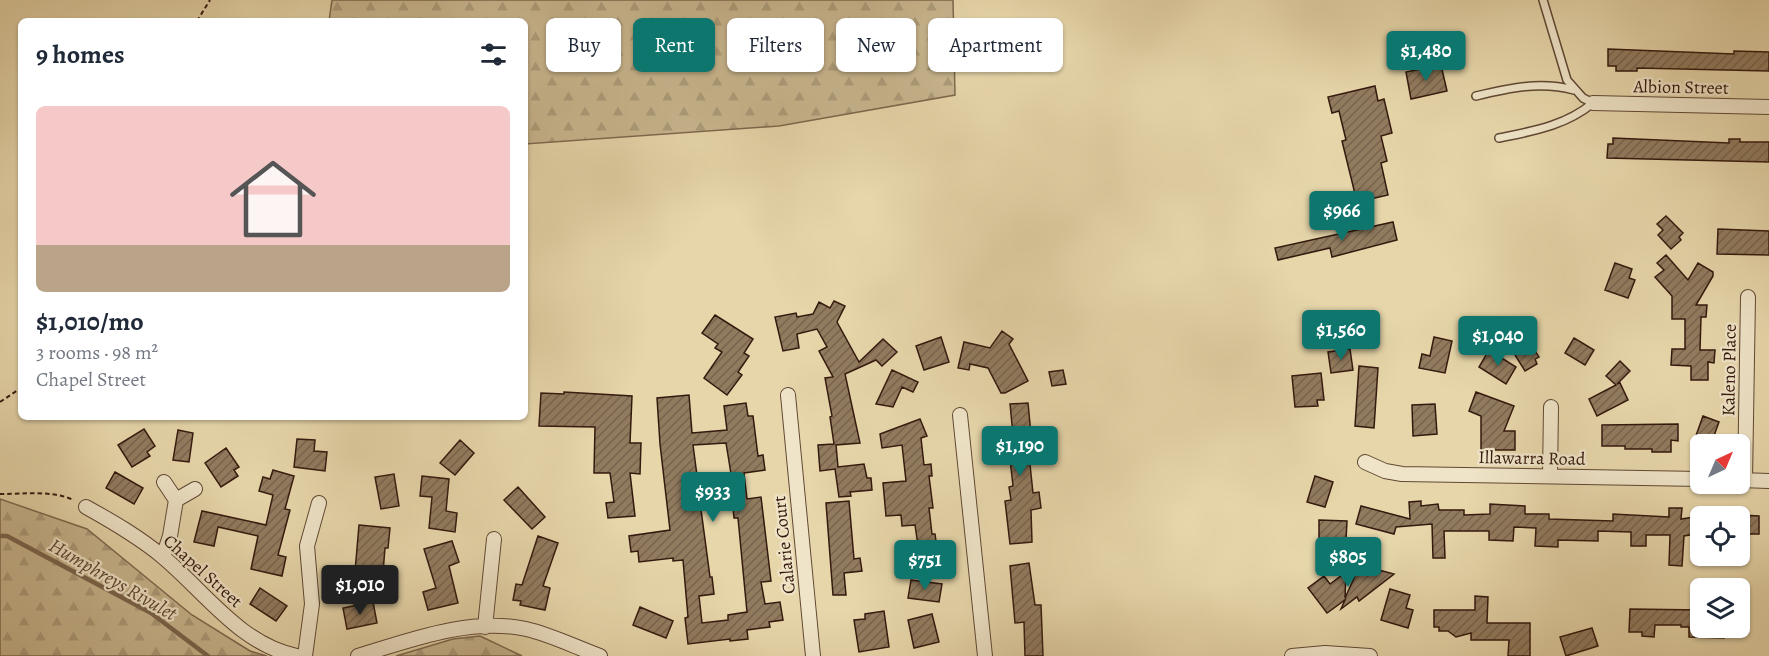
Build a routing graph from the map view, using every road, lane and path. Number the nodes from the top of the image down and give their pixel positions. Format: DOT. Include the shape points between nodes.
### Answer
graph roads {
  1 [pos="210,0"];
  2 [pos="1543,0"];
  3 [pos="199,18"];
  4 [pos="1574,90"];
  5 [pos="1476,96"];
  6 [pos="1593,103"];
  7 [pos="1769,107"];
  8 [pos="1499,138"];
  9 [pos="1748,297"];
  10 [pos="18,390"];
  11 [pos="788,395"];
  12 [pos="0,402"];
  13 [pos="1551,406"];
  14 [pos="960,415"];
  15 [pos="1744,434"];
  16 [pos="1365,462"];
  17 [pos="1550,476"];
  18 [pos="1690,479"];
  19 [pos="1750,480"];
  20 [pos="1769,481"];
  21 [pos="164,482"];
  22 [pos="195,489"];
  23 [pos="0,494"];
  24 [pos="176,500"];
  25 [pos="319,503"];
  26 [pos="86,507"];
  27 [pos="494,538"];
  28 [pos="163,557"];
  29 [pos="485,627"];
  30 [pos="297,656"];
  31 [pos="305,656"];
  32 [pos="358,656"];
  33 [pos="600,656"];
  34 [pos="813,656"];
  35 [pos="985,656"];
  36 [pos="1292,656"];
  37 [pos="1371,656"];
  1 -- 3 [label="path"];
  2 -- 4 [label="lane" via="1567,80"];
  4 -- 5 [label="lane" via="1520,86"];
  4 -- 6 [label="lane"];
  6 -- 7 [label="street, Albion Street"];
  6 -- 8 [label="lane" via="1553,126"];
  9 -- 15 [label="street, Kaleno Place"];
  10 -- 12 [label="path"];
  11 -- 34 [label="street, Calarie Court"];
  13 -- 17 [label="street"];
  14 -- 35 [label="street"];
  16 -- 17 [label="street, Illawarra Road" via="1402,474"];
  17 -- 18 [label="street, Illawarra Road"];
  19 -- 20 [label="street"];
  21 -- 24 [label="street"];
  22 -- 24 [label="street"];
  23 -- 26 [label="path" via="66,497"];
  24 -- 28 [label="street"];
  25 -- 31 [label="street" via="307,546 312,604"];
  26 -- 28 [label="street, Chapel Street"];
  27 -- 29 [label="street"];
  28 -- 30 [label="street, Chapel Street" via="255,640"];
  29 -- 32 [label="street" via="441,632"];
  29 -- 33 [label="street" via="523,628"];
  36 -- 37 [label="street"];
}
